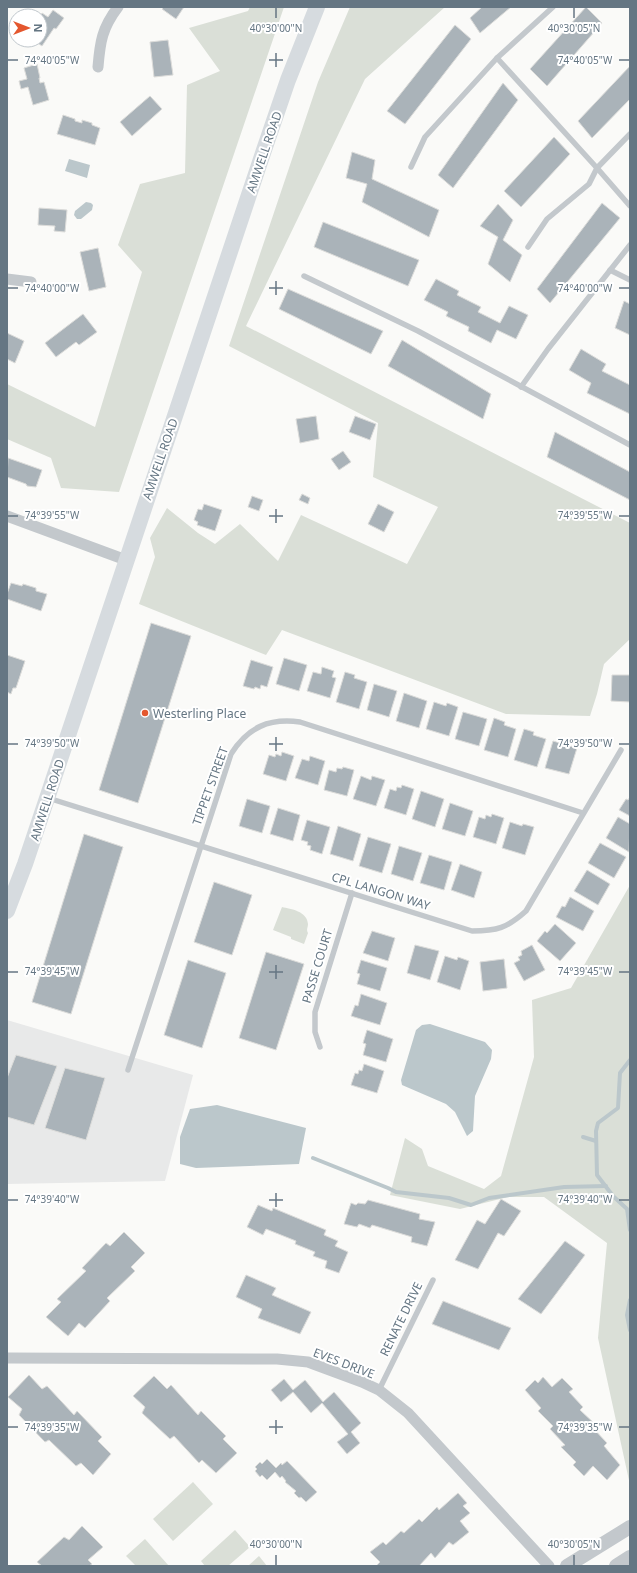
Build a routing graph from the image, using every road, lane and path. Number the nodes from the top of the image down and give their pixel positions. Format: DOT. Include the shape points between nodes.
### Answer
graph roads {
  1 [pos="118,7"];
  2 [pos="318,7"];
  3 [pos="553,7"];
  4 [pos="497,58"];
  5 [pos="98,67"];
  6 [pos="630,134"];
  7 [pos="411,167"];
  8 [pos="597,168"];
  9 [pos="630,206"];
  10 [pos="630,245"];
  11 [pos="528,247"];
  12 [pos="610,270"];
  13 [pos="304,276"];
  14 [pos="7,279"];
  15 [pos="630,280"];
  16 [pos="31,282"];
  17 [pos="521,387"];
  18 [pos="630,445"];
  19 [pos="7,516"];
  20 [pos="126,560"];
  21 [pos="621,750"];
  22 [pos="47,798"];
  23 [pos="583,813"];
  24 [pos="201,846"];
  25 [pos="352,893"];
  26 [pos="7,911"];
  27 [pos="320,1047"];
  28 [pos="128,1070"];
  29 [pos="433,1280"];
  30 [pos="7,1358"];
  31 [pos="379,1390"];
  32 [pos="630,1527"];
  33 [pos="630,1557"];
  34 [pos="549,1566"];
  35 [pos="567,1566"];
  36 [pos="616,1566"];
  1 -- 5 [label="street" via="108,21 100,44"];
  2 -- 20 [label="main road, AMWELL ROAD" via="288,80"];
  3 -- 4 [label="lane"];
  4 -- 7 [label="lane" via="425,137"];
  4 -- 8 [label="lane"];
  6 -- 8 [label="lane"];
  8 -- 9 [label="lane"];
  8 -- 11 [label="lane" via="588,184 547,219"];
  10 -- 12 [label="lane"];
  12 -- 15 [label="lane"];
  12 -- 17 [label="lane"];
  13 -- 17 [label="lane" via="418,331"];
  14 -- 16 [label="street"];
  17 -- 18 [label="lane"];
  19 -- 20 [label="street"];
  20 -- 22 [label="main road, AMWELL ROAD"];
  21 -- 23 [label="lane, CPL LANGON WAY"];
  22 -- 24 [label="lane, CPL LANGON WAY"];
  22 -- 26 [label="main road, AMWELL ROAD"];
  23 -- 24 [label="lane, TIPPET STREET" via="300,722 286,720 258,726 238,743 231,754"];
  23 -- 25 [label="lane, CPL LANGON WAY" via="526,911 515,921 491,931 472,931"];
  24 -- 25 [label="lane, CPL LANGON WAY"];
  24 -- 28 [label="lane, TIPPET STREET"];
  25 -- 27 [label="lane, PASSE COURT" via="314,1012 315,1032"];
  29 -- 31 [label="lane, RENATE DRIVE"];
  30 -- 31 [label="street, EVES DRIVE" via="277,1359 308,1362"];
  31 -- 34 [label="street, EVES DRIVE" via="408,1412"];
  32 -- 35 [label="street"];
  33 -- 36 [label="street"];
}
